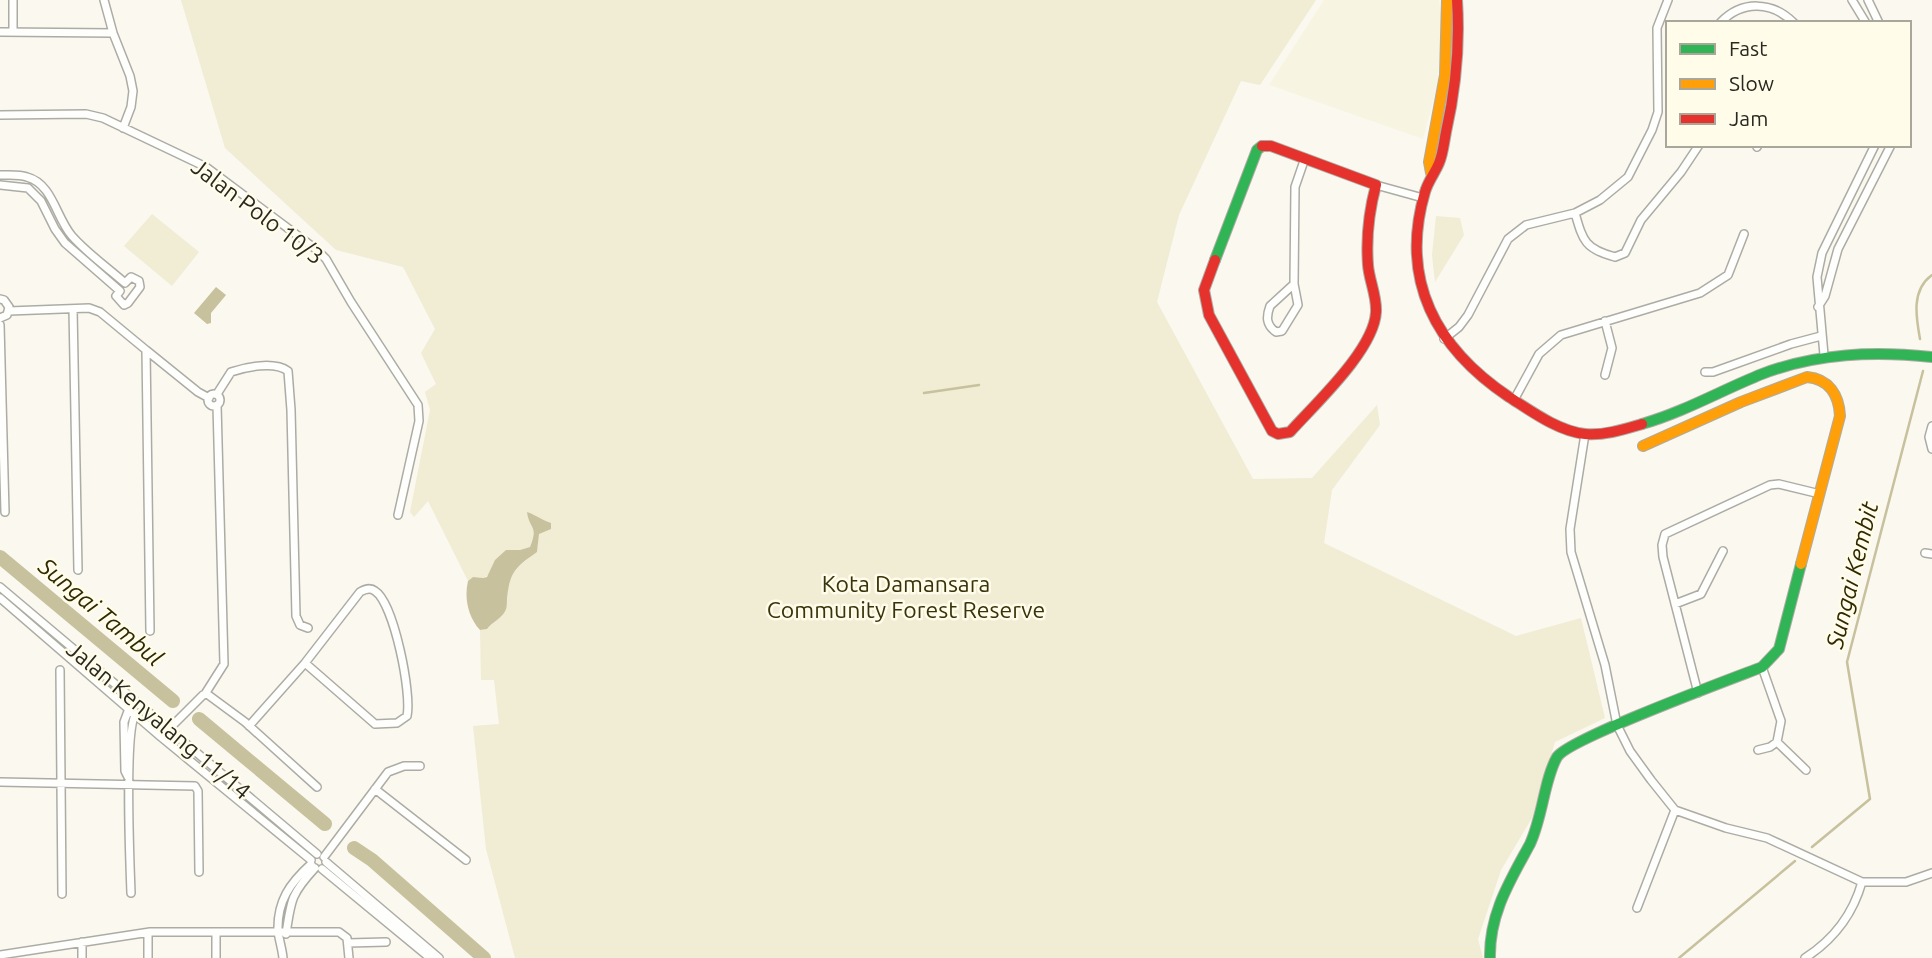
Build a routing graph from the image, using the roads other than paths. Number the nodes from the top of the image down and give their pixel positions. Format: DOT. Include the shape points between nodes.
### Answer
graph roads {
  1 [pos="13,0"];
  2 [pos="104,0"];
  3 [pos="1447,0"];
  4 [pos="1457,0"];
  5 [pos="1668,0"];
  6 [pos="1852,0"];
  7 [pos="1868,0"];
  8 [pos="1722,21"];
  9 [pos="1792,21"];
  10 [pos="1865,21"];
  11 [pos="1879,21"];
  12 [pos="0,32"];
  13 [pos="13,32"];
  14 [pos="113,33"];
  15 [pos="0,115"];
  16 [pos="1438,120"];
  17 [pos="1449,122"];
  18 [pos="123,128"];
  19 [pos="1698,147"];
  20 [pos="1874,147"];
  21 [pos="1890,147"];
  22 [pos="1305,158"];
  23 [pos="1431,173"];
  24 [pos="0,175"];
  25 [pos="0,185"];
  26 [pos="1376,185"];
  27 [pos="1423,198"];
  28 [pos="1575,213"];
  29 [pos="1744,234"];
  30 [pos="125,283"];
  31 [pos="1294,284"];
  32 [pos="120,291"];
  33 [pos="0,299"];
  34 [pos="1818,307"];
  35 [pos="73,309"];
  36 [pos="9,311"];
  37 [pos="0,318"];
  38 [pos="1605,321"];
  39 [pos="0,325"];
  40 [pos="1821,336"];
  41 [pos="1444,339"];
  42 [pos="146,350"];
  43 [pos="1824,355"];
  44 [pos="1932,357"];
  45 [pos="1705,373"];
  46 [pos="1605,375"];
  47 [pos="217,394"];
  48 [pos="209,398"];
  49 [pos="1514,400"];
  50 [pos="217,405"];
  51 [pos="1932,426"];
  52 [pos="1584,439"];
  53 [pos="1643,446"];
  54 [pos="1932,449"];
  55 [pos="2,452"];
  56 [pos="1820,494"];
  57 [pos="5,512"];
  58 [pos="398,516"];
  59 [pos="1723,551"];
  60 [pos="78,570"];
  61 [pos="0,587"];
  62 [pos="0,598"];
  63 [pos="1675,604"];
  64 [pos="308,628"];
  65 [pos="150,631"];
  66 [pos="304,663"];
  67 [pos="1762,667"];
  68 [pos="60,670"];
  69 [pos="1698,693"];
  70 [pos="205,694"];
  71 [pos="134,700"];
  72 [pos="141,707"];
  73 [pos="128,708"];
  74 [pos="135,714"];
  75 [pos="1617,725"];
  76 [pos="249,726"];
  77 [pos="169,729"];
  78 [pos="161,737"];
  79 [pos="1777,742"];
  80 [pos="1758,750"];
  81 [pos="420,765"];
  82 [pos="1806,770"];
  83 [pos="129,780"];
  84 [pos="0,782"];
  85 [pos="61,783"];
  86 [pos="317,787"];
  87 [pos="375,789"];
  88 [pos="1675,810"];
  89 [pos="466,860"];
  90 [pos="318,862"];
  91 [pos="199,872"];
  92 [pos="1932,873"];
  93 [pos="1863,882"];
  94 [pos="131,893"];
  95 [pos="62,894"];
  96 [pos="1637,908"];
  97 [pos="216,932"];
  98 [pos="282,932"];
  99 [pos="148,933"];
  100 [pos="82,942"];
  101 [pos="386,942"];
  102 [pos="348,943"];
  103 [pos="0,955"];
  104 [pos="82,958"];
  105 [pos="148,958"];
  106 [pos="216,958"];
  107 [pos="283,958"];
  108 [pos="349,958"];
  109 [pos="430,958"];
  110 [pos="439,958"];
  111 [pos="1490,958"];
  112 [pos="1805,958"];
  1 -- 13 [label="street"];
  2 -- 14 [label="street"];
  3 -- 16 [label="street" via="1450,40"];
  4 -- 17 [label="street" via="1460,45"];
  5 -- 28 [label="street" via="1657,28 1658,112 1652,130 1628,177"];
  6 -- 10 [label="street"];
  7 -- 11 [label="street"];
  8 -- 9 [label="street" via="1729,13 1766,6"];
  12 -- 13 [label="street"];
  13 -- 14 [label="street"];
  14 -- 18 [label="street" via="133,91"];
  15 -- 18 [label="street, Jalan Polo 10/3" via="95,114"];
  16 -- 17 [label="street"];
  16 -- 23 [label="street"];
  17 -- 23 [label="street" via="1439,164"];
  18 -- 58 [label="street, Jalan Polo 10/3" via="206,167 326,259 418,405 419,421"];
  19 -- 28 [label="street" via="1641,220 1625,253 1615,257 1588,247"];
  20 -- 34 [label="street" via="1822,253"];
  21 -- 34 [label="street" via="1838,249"];
  22 -- 26 [label="street"];
  22 -- 26 [label="street" via="1271,146 1257,150 1204,290 1209,315 1278,434 1290,432 1348,366 1375,322 1368,265"];
  22 -- 31 [label="street" via="1295,187"];
  23 -- 27 [label="street"];
  24 -- 30 [label="street" via="34,180 50,195 72,236"];
  25 -- 32 [label="street" via="28,188 41,201 65,243"];
  26 -- 27 [label="street"];
  27 -- 41 [label="street" via="1419,275 1430,316"];
  28 -- 41 [label="street" via="1526,225 1507,239 1468,315"];
  29 -- 38 [label="street" via="1728,275 1718,283 1700,293"];
  30 -- 32 [label="street"];
  30 -- 32 [label="street" via="133,276 141,285 126,305 116,299"];
  31 -- 31 [label="street" via="1298,305 1283,331 1276,332 1268,322 1270,306"];
  33 -- 36 [label="street"];
  34 -- 40 [label="street"];
  35 -- 36 [label="street"];
  35 -- 42 [label="street" via="100,313"];
  35 -- 60 [label="street"];
  36 -- 37 [label="street"];
  38 -- 46 [label="street" via="1612,348"];
  38 -- 49 [label="street" via="1561,335 1539,354"];
  39 -- 55 [label="street"];
  40 -- 43 [label="street"];
  40 -- 45 [label="street"];
  41 -- 49 [label="street" via="1476,373"];
  42 -- 48 [label="street"];
  42 -- 65 [label="street"];
  43 -- 44 [label="street" via="1872,352"];
  43 -- 52 [label="street" via="1772,371 1644,424"];
  47 -- 48 [label="street"];
  47 -- 50 [label="street"];
  47 -- 64 [label="street" via="231,372 267,366 288,371 296,616 300,625"];
  48 -- 50 [label="street" via="211,405"];
  49 -- 52 [label="street"];
  50 -- 70 [label="street" via="224,664"];
  51 -- 54 [label="street"];
  52 -- 75 [label="street" via="1570,529 1571,552 1605,665"];
  53 -- 56 [label="street" via="1741,402 1815,377 1828,383 1840,407"];
  55 -- 57 [label="street"];
  56 -- 63 [label="street" via="1770,485 1665,534 1661,545"];
  56 -- 67 [label="street" via="1781,643"];
  59 -- 63 [label="street" via="1701,594"];
  61 -- 71 [label="street, Jalan Kenyalang 11/14"];
  62 -- 73 [label="street, Jalan Kenyalang 11/14"];
  63 -- 69 [label="street"];
  66 -- 66 [label="street" via="360,592 374,590 385,601 406,670 407,716 397,723 375,724"];
  66 -- 76 [label="street"];
  67 -- 69 [label="street"];
  67 -- 79 [label="street" via="1781,721"];
  68 -- 85 [label="street"];
  69 -- 75 [label="street"];
  70 -- 76 [label="street"];
  70 -- 77 [label="street"];
  71 -- 72 [label="street, Jalan Kenyalang 11/14"];
  71 -- 73 [label="street"];
  72 -- 74 [label="street"];
  72 -- 77 [label="street, Jalan Kenyalang 11/14"];
  73 -- 74 [label="street, Jalan Kenyalang 11/14"];
  73 -- 83 [label="street" via="124,722"];
  74 -- 78 [label="street, Jalan Kenyalang 11/14"];
  74 -- 83 [label="street"];
  75 -- 88 [label="street" via="1630,751"];
  75 -- 111 [label="street" via="1559,754 1535,832 1501,896 1490,937"];
  76 -- 86 [label="street"];
  77 -- 78 [label="street"];
  77 -- 90 [label="street, Jalan Kenyalang 11/14"];
  78 -- 90 [label="street, Jalan Kenyalang 11/14"];
  79 -- 80 [label="street"];
  79 -- 82 [label="street"];
  81 -- 87 [label="street" via="393,769"];
  83 -- 85 [label="street"];
  83 -- 91 [label="street" via="188,785 198,791"];
  83 -- 94 [label="street"];
  84 -- 85 [label="street"];
  85 -- 95 [label="street"];
  87 -- 89 [label="street"];
  87 -- 90 [label="street"];
  88 -- 93 [label="street" via="1767,838"];
  88 -- 96 [label="street"];
  90 -- 98 [label="street" via="293,894"];
  90 -- 109 [label="street, Jalan Kenyalang 11/14"];
  90 -- 110 [label="street, Jalan Kenyalang 11/14"];
  92 -- 93 [label="street" via="1906,883"];
  93 -- 112 [label="street" via="1851,913"];
  97 -- 98 [label="street"];
  97 -- 99 [label="street"];
  97 -- 106 [label="street"];
  98 -- 102 [label="street" via="339,932"];
  98 -- 107 [label="street"];
  99 -- 100 [label="street"];
  99 -- 105 [label="street"];
  100 -- 103 [label="street"];
  100 -- 104 [label="street"];
  101 -- 102 [label="street"];
  102 -- 108 [label="street"];
}
